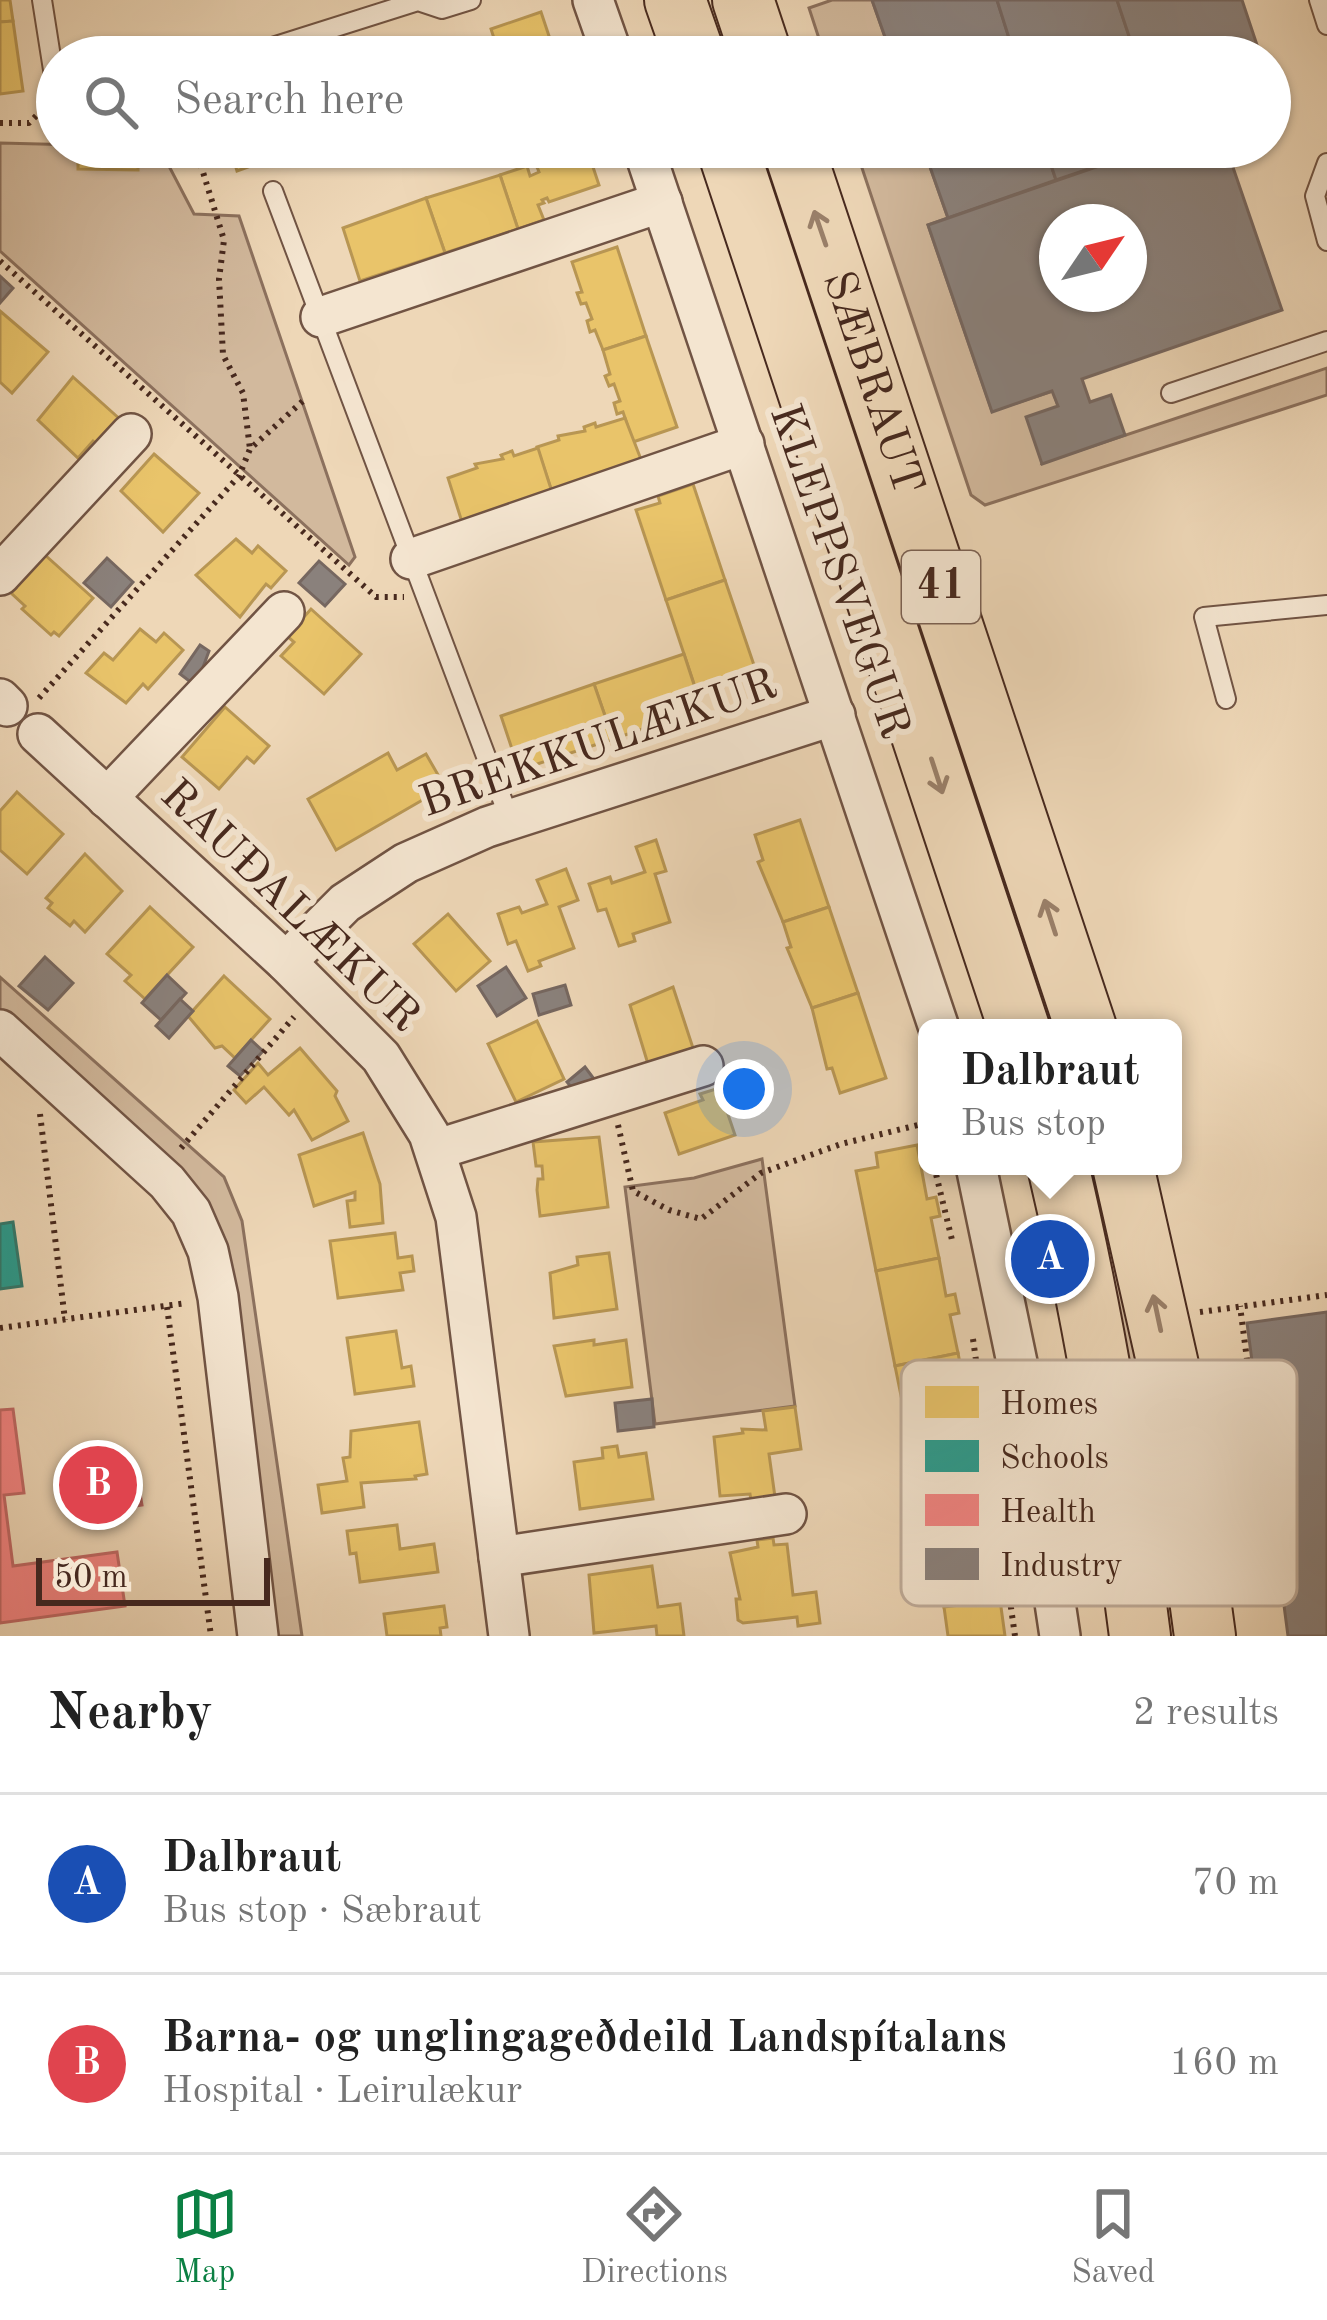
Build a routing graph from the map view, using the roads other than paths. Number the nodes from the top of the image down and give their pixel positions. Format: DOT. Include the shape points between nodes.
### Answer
graph roads {
  1 [pos="42,0"];
  2 [pos="470,0"];
  3 [pos="593,0"];
  4 [pos="675,0"];
  5 [pos="743,0"];
  6 [pos="1319,0"];
  7 [pos="1327,25"];
  8 [pos="48,36"];
  9 [pos="308,36"];
  10 [pos="606,36"];
  11 [pos="688,36"];
  12 [pos="755,36"];
  13 [pos="1327,163"];
  14 [pos="650,168"];
  15 [pos="734,168"];
  16 [pos="800,168"];
  17 [pos="273,190"];
  18 [pos="662,202"];
  19 [pos="1327,241"];
  20 [pos="320,317"];
  21 [pos="1327,340"];
  22 [pos="1171,393"];
  23 [pos="131,434"];
  24 [pos="744,444"];
  25 [pos="411,559"];
  26 [pos="0,575"];
  27 [pos="1327,605"];
  28 [pos="284,612"];
  29 [pos="1226,699"];
  30 [pos="20,710"];
  31 [pos="835,715"];
  32 [pos="107,798"];
  33 [pos="509,820"];
  34 [pos="286,962"];
  35 [pos="936,1019"];
  36 [pos="1016,1019"];
  37 [pos="1083,1019"];
  38 [pos="0,1030"];
  39 [pos="703,1066"];
  40 [pos="435,1150"];
  41 [pos="978,1175"];
  42 [pos="1060,1175"];
  43 [pos="1125,1175"];
  44 [pos="1054,1243"];
  45 [pos="1096,1338"];
  46 [pos="1016,1360"];
  47 [pos="1100,1360"];
  48 [pos="1167,1360"];
  49 [pos="786,1514"];
  50 [pos="499,1557"];
  51 [pos="1056,1606"];
  52 [pos="1136,1606"];
  53 [pos="1200,1606"];
  54 [pos="258,1636"];
  55 [pos="508,1636"];
  56 [pos="1060,1636"];
  57 [pos="1140,1636"];
  58 [pos="1204,1636"];
  1 -- 8 [label="lane"];
  2 -- 9 [label="lane" via="442,9 418,1"];
  3 -- 10 [label="street"];
  4 -- 11 [label="main road"];
  5 -- 12 [label="main road"];
  6 -- 7 [label="lane"];
  13 -- 19 [label="lane" via="1315,196"];
  14 -- 18 [label="street, KLEPPSVEGUR"];
  15 -- 36 [label="main road, SÆBRAUT / 41, one-way"];
  37 -- 16 [label="main road, SÆBRAUT / 41, one-way"];
  17 -- 20 [label="lane"];
  18 -- 20 [label="street"];
  18 -- 24 [label="street, KLEPPSVEGUR"];
  20 -- 25 [label="lane"];
  21 -- 22 [label="lane"];
  23 -- 26 [label="street"];
  24 -- 25 [label="street"];
  24 -- 31 [label="street, KLEPPSVEGUR"];
  25 -- 33 [label="lane"];
  27 -- 29 [label="lane" via="1204,617"];
  28 -- 32 [label="street, RAUÐALÆKUR"];
  30 -- 32 [label="street, RAUÐALÆKUR"];
  31 -- 33 [label="street, BREKKULÆKUR"];
  31 -- 35 [label="street, KLEPPSVEGUR"];
  32 -- 34 [label="street, RAUÐALÆKUR"];
  33 -- 34 [label="street, BREKKULÆKUR" via="406,863 345,903"];
  34 -- 40 [label="street, RAUÐALÆKUR" via="381,1057"];
  38 -- 54 [label="street" via="167,1182 208,1251"];
  39 -- 40 [label="street"];
  40 -- 50 [label="street, RAUÐALÆKUR" via="456,1217"];
  41 -- 46 [label="street"];
  42 -- 45 [label="main road"];
  48 -- 43 [label="main road, one-way"];
  44 -- 45 [label="lane" via="1064,1282"];
  45 -- 47 [label="main road"];
  49 -- 50 [label="street"];
  50 -- 55 [label="street, RAUÐALÆKUR"];
  51 -- 56 [label="street"];
  52 -- 57 [label="main road"];
  58 -- 53 [label="main road, one-way"];
}
